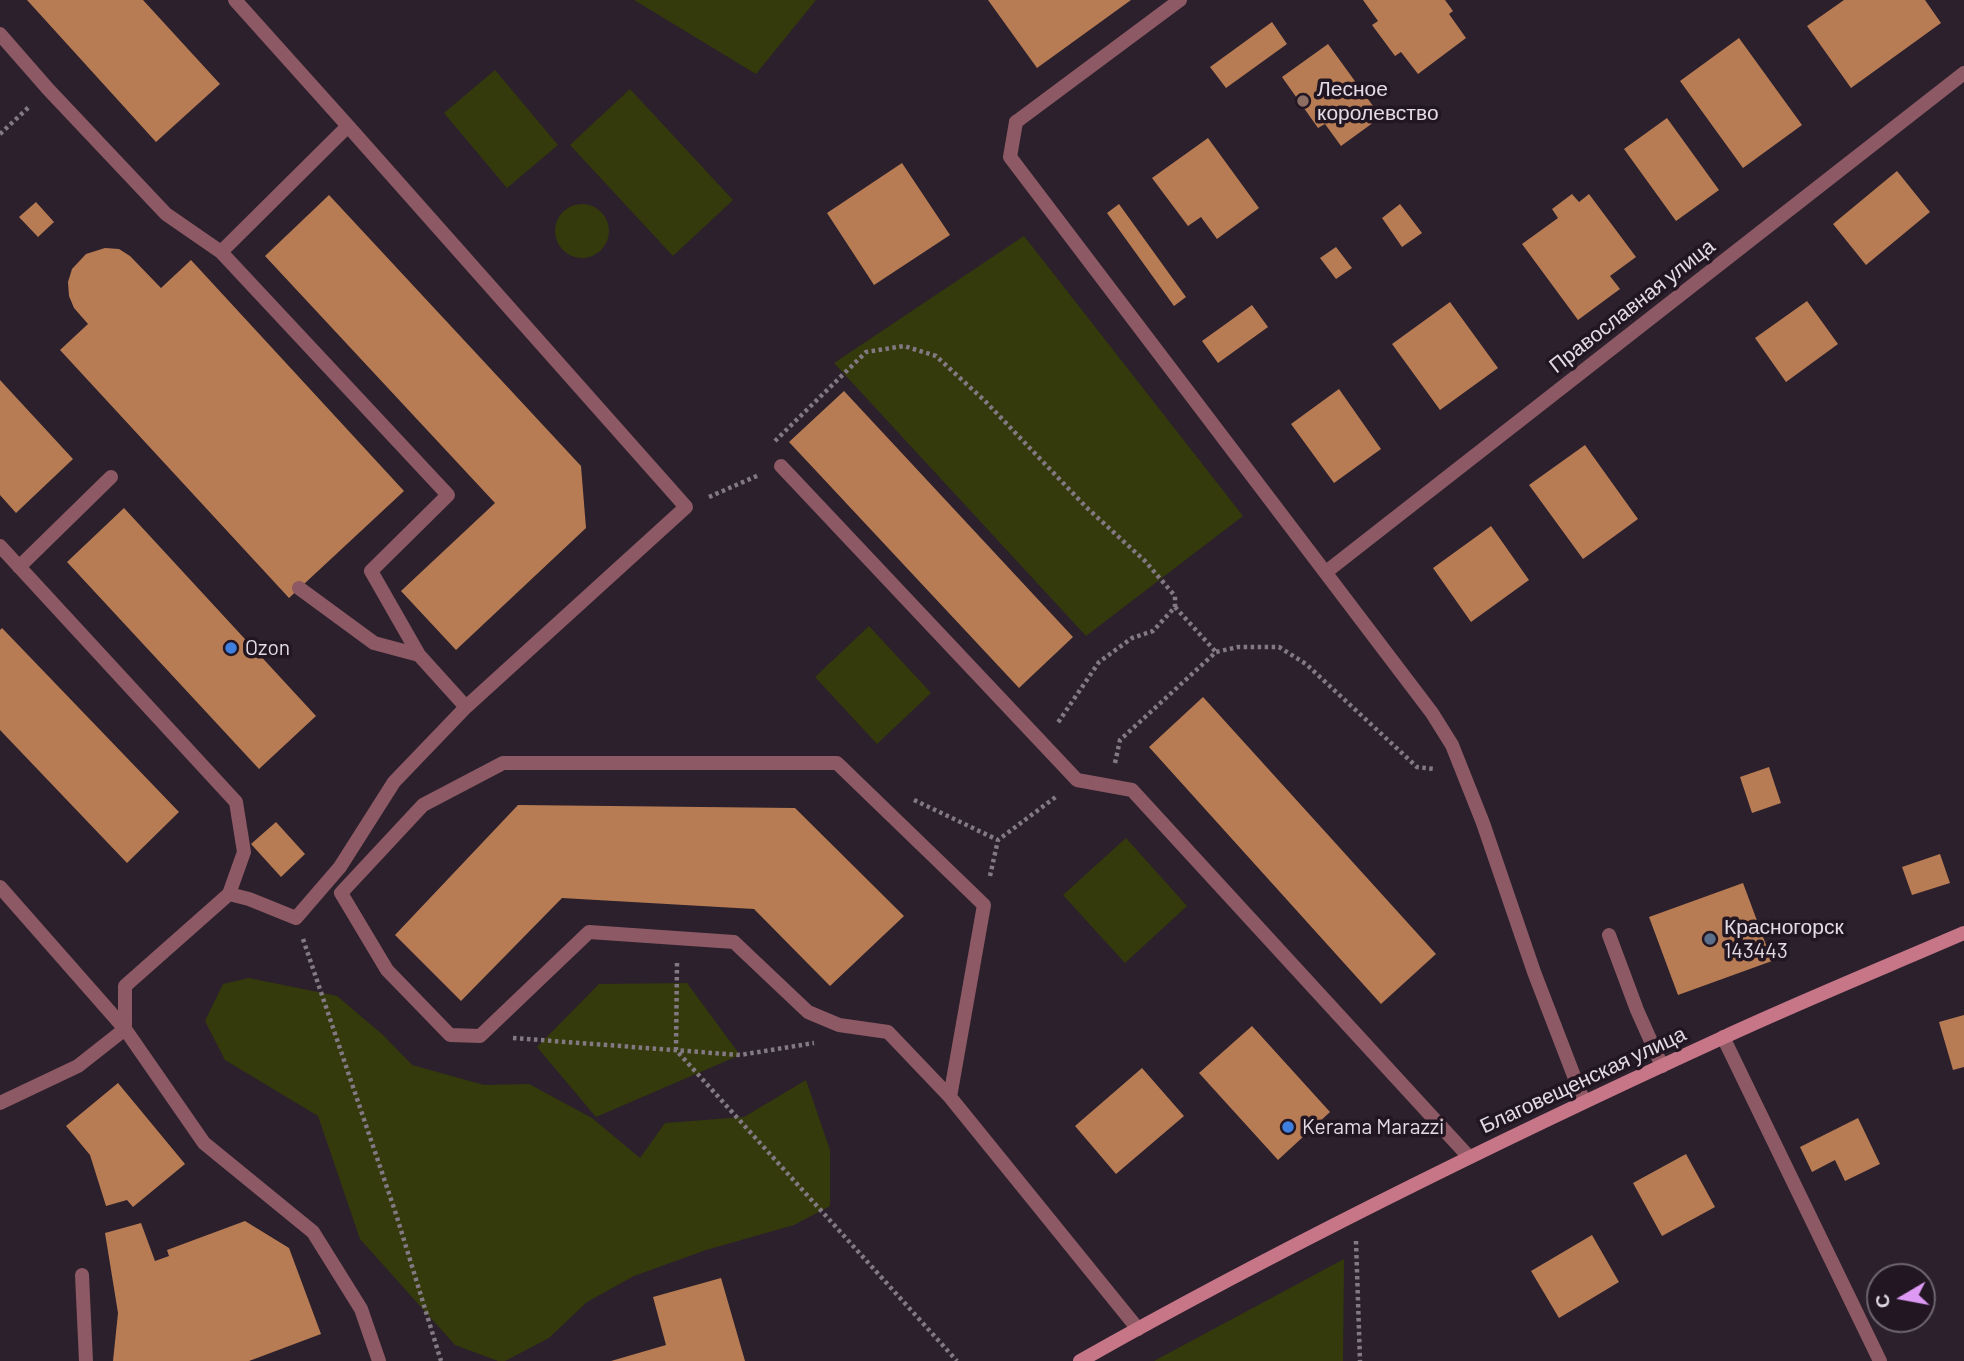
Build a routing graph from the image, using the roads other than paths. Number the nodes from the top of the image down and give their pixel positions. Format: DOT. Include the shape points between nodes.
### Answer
graph roads {
  1 [pos="235,0"];
  2 [pos="1180,0"];
  3 [pos="0,34"];
  4 [pos="1964,73"];
  5 [pos="348,126"];
  6 [pos="220,253"];
  7 [pos="781,466"];
  8 [pos="111,477"];
  9 [pos="0,546"];
  10 [pos="19,566"];
  11 [pos="1326,572"];
  12 [pos="299,588"];
  13 [pos="419,655"];
  14 [pos="466,707"];
  15 [pos="340,867"];
  16 [pos="0,887"];
  17 [pos="341,893"];
  18 [pos="229,894"];
  19 [pos="1964,933"];
  20 [pos="1609,934"];
  21 [pos="125,1029"];
  22 [pos="1723,1037"];
  23 [pos="1662,1066"];
  24 [pos="950,1097"];
  25 [pos="1584,1102"];
  26 [pos="0,1103"];
  27 [pos="1469,1157"];
  28 [pos="82,1275"];
  29 [pos="1138,1329"];
  30 [pos="86,1361"];
  31 [pos="379,1361"];
  32 [pos="1080,1361"];
  33 [pos="1880,1361"];
  1 -- 5 [label="street"];
  2 -- 11 [label="street" via="1016,122 1010,157"];
  3 -- 6 [label="street" via="166,214"];
  4 -- 11 [label="street, Православная улица"];
  5 -- 6 [label="street"];
  5 -- 14 [label="street" via="686,507"];
  6 -- 13 [label="street" via="448,495 371,571"];
  7 -- 27 [label="street" via="1077,780 1132,790"];
  8 -- 10 [label="street"];
  9 -- 10 [label="street"];
  10 -- 18 [label="street" via="236,802 243,852"];
  11 -- 25 [label="street" via="1452,745"];
  12 -- 13 [label="street" via="374,643"];
  13 -- 14 [label="street"];
  14 -- 15 [label="street" via="394,782"];
  15 -- 17 [label="street"];
  15 -- 18 [label="street" via="296,918"];
  16 -- 21 [label="street"];
  17 -- 24 [label="street" via="387,970 450,1035 480,1036 589,932 734,942 807,1012 839,1025 888,1032"];
  17 -- 24 [label="street" via="423,805 503,764 837,763 984,905"];
  18 -- 21 [label="street" via="125,986"];
  19 -- 22 [label="street, Благовещенская улица"];
  20 -- 23 [label="street"];
  21 -- 26 [label="street" via="78,1066"];
  21 -- 31 [label="street" via="204,1143 313,1232 361,1309"];
  22 -- 23 [label="street, Благовещенская улица"];
  22 -- 33 [label="street"];
  23 -- 25 [label="street, Благовещенская улица"];
  24 -- 29 [label="street"];
  25 -- 27 [label="street, Благовещенская улица"];
  27 -- 29 [label="street, Благовещенская улица"];
  28 -- 30 [label="street"];
  29 -- 32 [label="street, Благовещенская улица"];
}
